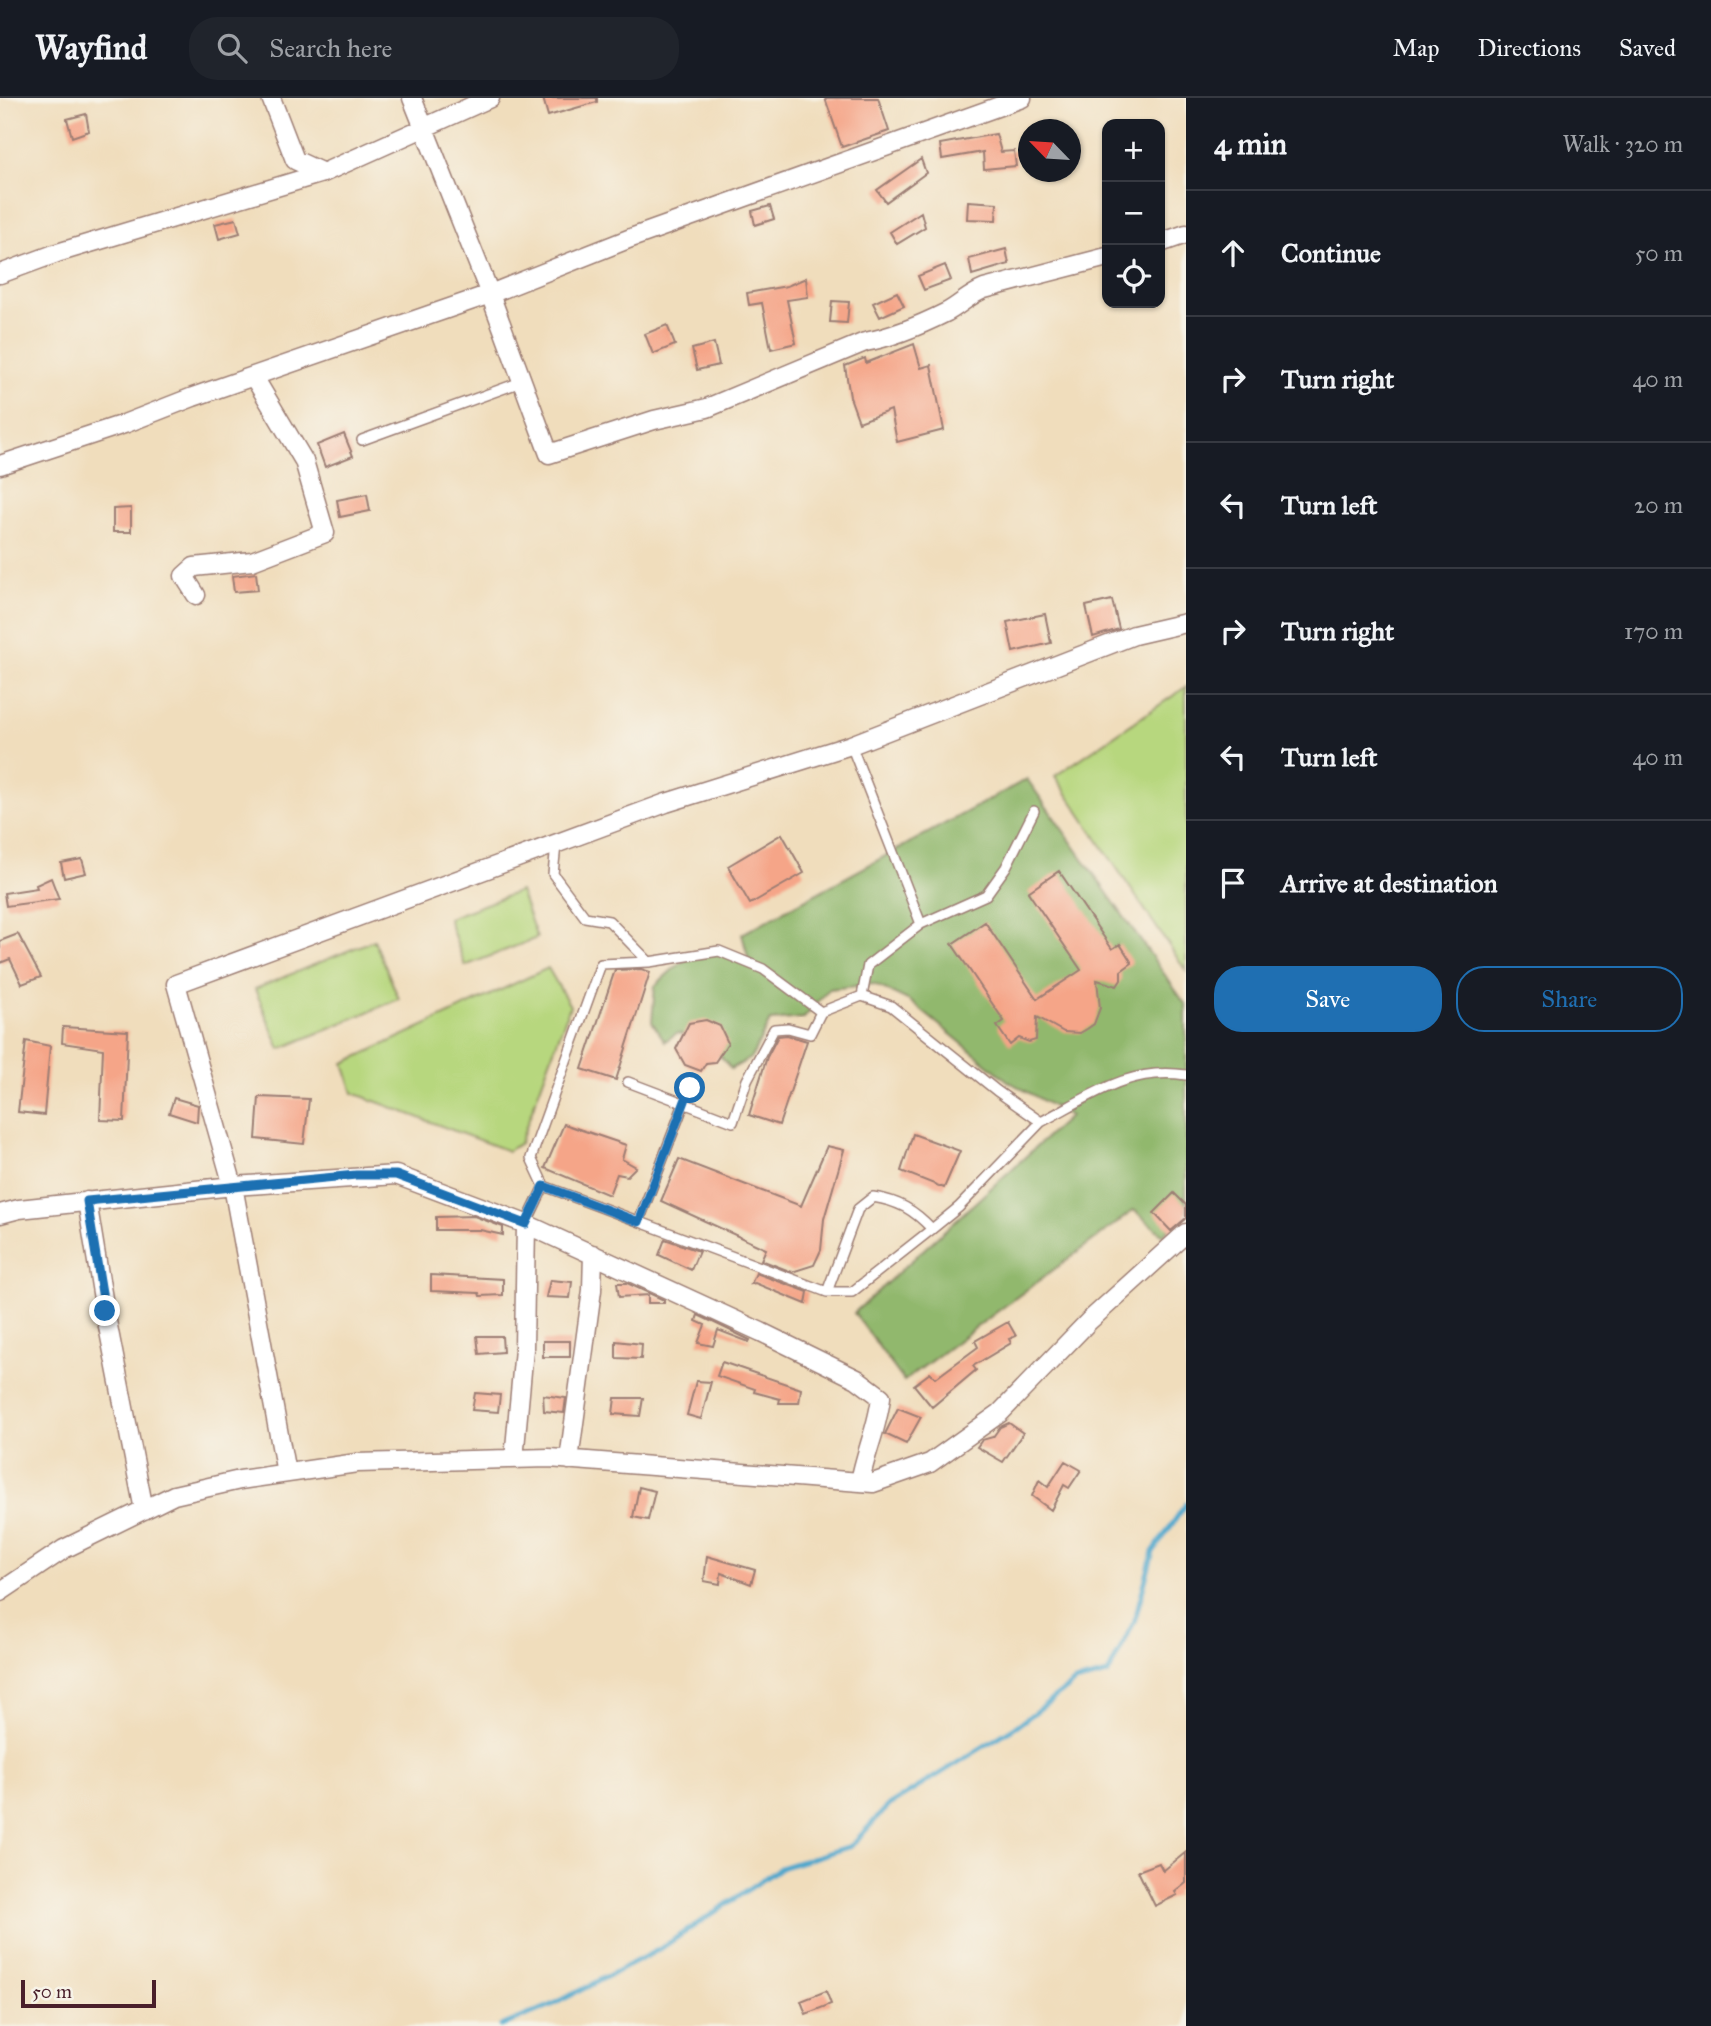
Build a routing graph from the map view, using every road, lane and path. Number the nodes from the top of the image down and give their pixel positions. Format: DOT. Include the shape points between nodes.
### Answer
graph roads {
  1 [pos="271,98"];
  2 [pos="412,98"];
  3 [pos="490,98"];
  4 [pos="1022,98"];
  5 [pos="424,128"];
  6 [pos="323,173"];
  7 [pos="1186,234"];
  8 [pos="1165,241"];
  9 [pos="1102,258"];
  10 [pos="0,274"];
  11 [pos="490,295"];
  12 [pos="254,377"];
  13 [pos="521,382"];
  14 [pos="362,440"];
  15 [pos="0,465"];
  16 [pos="196,595"];
  17 [pos="1186,623"];
  18 [pos="851,745"];
  19 [pos="1034,811"];
  20 [pos="556,845"];
  21 [pos="921,924"];
  22 [pos="649,962"];
  23 [pos="862,996"];
  24 [pos="821,1012"];
  25 [pos="1186,1075"];
  26 [pos="628,1082"];
  27 [pos="690,1088"];
  28 [pos="683,1104"];
  29 [pos="1041,1122"];
  30 [pos="233,1186"];
  31 [pos="544,1186"];
  32 [pos="87,1201"];
  33 [pos="0,1214"];
  34 [pos="639,1222"];
  35 [pos="526,1224"];
  36 [pos="932,1229"];
  37 [pos="1186,1233"];
  38 [pos="593,1254"];
  39 [pos="827,1292"];
  40 [pos="514,1459"];
  41 [pos="569,1460"];
  42 [pos="286,1474"];
  43 [pos="860,1482"];
  44 [pos="144,1510"];
  45 [pos="0,1592"];
  1 -- 6 [label="street" via="295,160"];
  2 -- 5 [label="street"];
  3 -- 5 [label="street"];
  4 -- 11 [label="street" via="631,238"];
  5 -- 6 [label="street"];
  5 -- 11 [label="street"];
  6 -- 10 [label="street"];
  7 -- 8 [label="street"];
  9 -- 13 [label="street" via="984,289 949,311 888,338 865,342 707,408 549,454"];
  11 -- 12 [label="street"];
  11 -- 13 [label="street"];
  12 -- 15 [label="street"];
  12 -- 16 [label="street" via="304,461 325,533 252,561 194,568 184,576"];
  13 -- 14 [label="lane"];
  17 -- 18 [label="street" via="1134,635"];
  18 -- 20 [label="street" via="666,803"];
  18 -- 21 [label="lane"];
  19 -- 21 [label="lane" via="986,895"];
  20 -- 22 [label="lane" via="554,874 585,916 609,921"];
  20 -- 30 [label="street" via="176,984"];
  21 -- 23 [label="lane" via="868,965"];
  22 -- 24 [label="lane" via="719,951 763,969"];
  22 -- 31 [label="lane" via="601,964 531,1158"];
  23 -- 24 [label="lane"];
  23 -- 29 [label="lane" via="891,1006"];
  24 -- 28 [label="lane" via="810,1034 774,1029 747,1080 733,1122"];
  25 -- 29 [label="lane" via="1127,1076"];
  26 -- 28 [label="lane"];
  27 -- 28 [label="lane"];
  28 -- 34 [label="lane"];
  29 -- 36 [label="lane" via="959,1208"];
  30 -- 32 [label="street"];
  30 -- 35 [label="street" via="396,1175"];
  30 -- 42 [label="street"];
  31 -- 34 [label="lane"];
  31 -- 35 [label="lane"];
  32 -- 33 [label="street"];
  32 -- 44 [label="street"];
  34 -- 39 [label="lane"];
  35 -- 38 [label="street"];
  35 -- 40 [label="street" via="524,1349"];
  36 -- 39 [label="lane" via="852,1292"];
  36 -- 39 [label="lane" via="894,1200 873,1197 858,1209"];
  37 -- 43 [label="street" via="1089,1321 1000,1413 930,1463 873,1483"];
  38 -- 41 [label="street"];
  38 -- 43 [label="street" via="845,1373 881,1397 878,1425 864,1457"];
  40 -- 41 [label="street"];
  40 -- 42 [label="street" via="357,1463"];
  41 -- 43 [label="street"];
  42 -- 44 [label="street" via="174,1495"];
  44 -- 45 [label="street" via="64,1549"];
}
